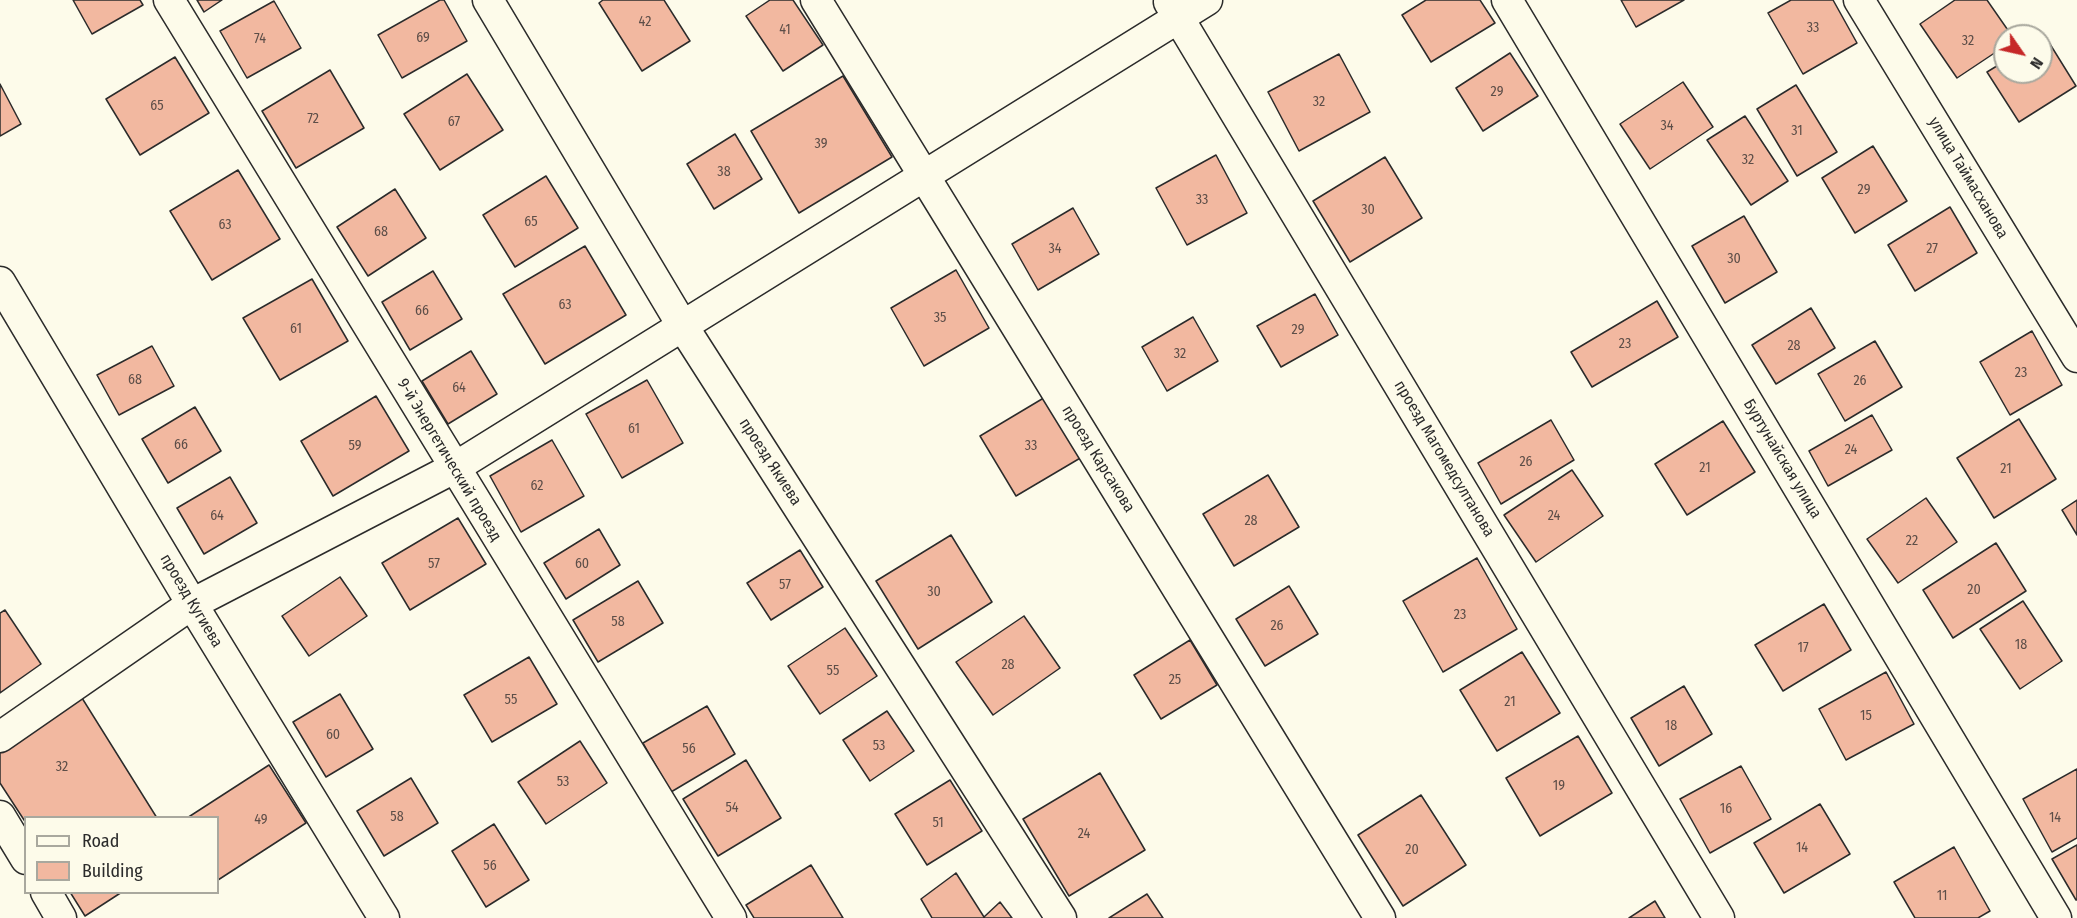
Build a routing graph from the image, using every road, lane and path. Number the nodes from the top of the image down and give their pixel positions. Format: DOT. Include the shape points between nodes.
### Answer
graph roads {
  1 [pos="170,0"];
  2 [pos="488,0"];
  3 [pos="816,0"];
  4 [pos="1207,0"];
  5 [pos="1507,0"];
  6 [pos="1859,0"];
  7 [pos="1173,9"];
  8 [pos="923,175"];
  9 [pos="0,282"];
  10 [pos="682,325"];
  11 [pos="2077,357"];
  12 [pos="454,468"];
  13 [pos="192,604"];
  14 [pos="0,736"];
  15 [pos="0,816"];
  16 [pos="24,856"];
  17 [pos="47,894"];
  18 [pos="62,918"];
  19 [pos="384,918"];
  20 [pos="731,918"];
  21 [pos="1061,918"];
  22 [pos="1380,918"];
  23 [pos="1719,918"];
  24 [pos="2056,918"];
  1 -- 12 [label="street, 9-й Энергетический проезд"];
  2 -- 10 [label="street, проезд Якиева"];
  3 -- 8 [label="street, проезд Карсакова"];
  4 -- 7 [label="street"];
  5 -- 24 [label="street, Буртунайская улица"];
  6 -- 11 [label="street, улица Таймасханова"];
  7 -- 8 [label="street"];
  7 -- 23 [label="street, проезд Магомедсултанова"];
  8 -- 10 [label="street"];
  8 -- 22 [label="street, проезд Карсакова"];
  9 -- 13 [label="street, проезд Кугиева"];
  10 -- 12 [label="street"];
  10 -- 21 [label="street, проезд Якиева"];
  12 -- 13 [label="street"];
  12 -- 20 [label="street, 9-й Энергетический проезд"];
  13 -- 14 [label="street"];
  13 -- 19 [label="street, проезд Кугиева"];
  15 -- 16 [label="street"];
  17 -- 18 [label="street"];
}
